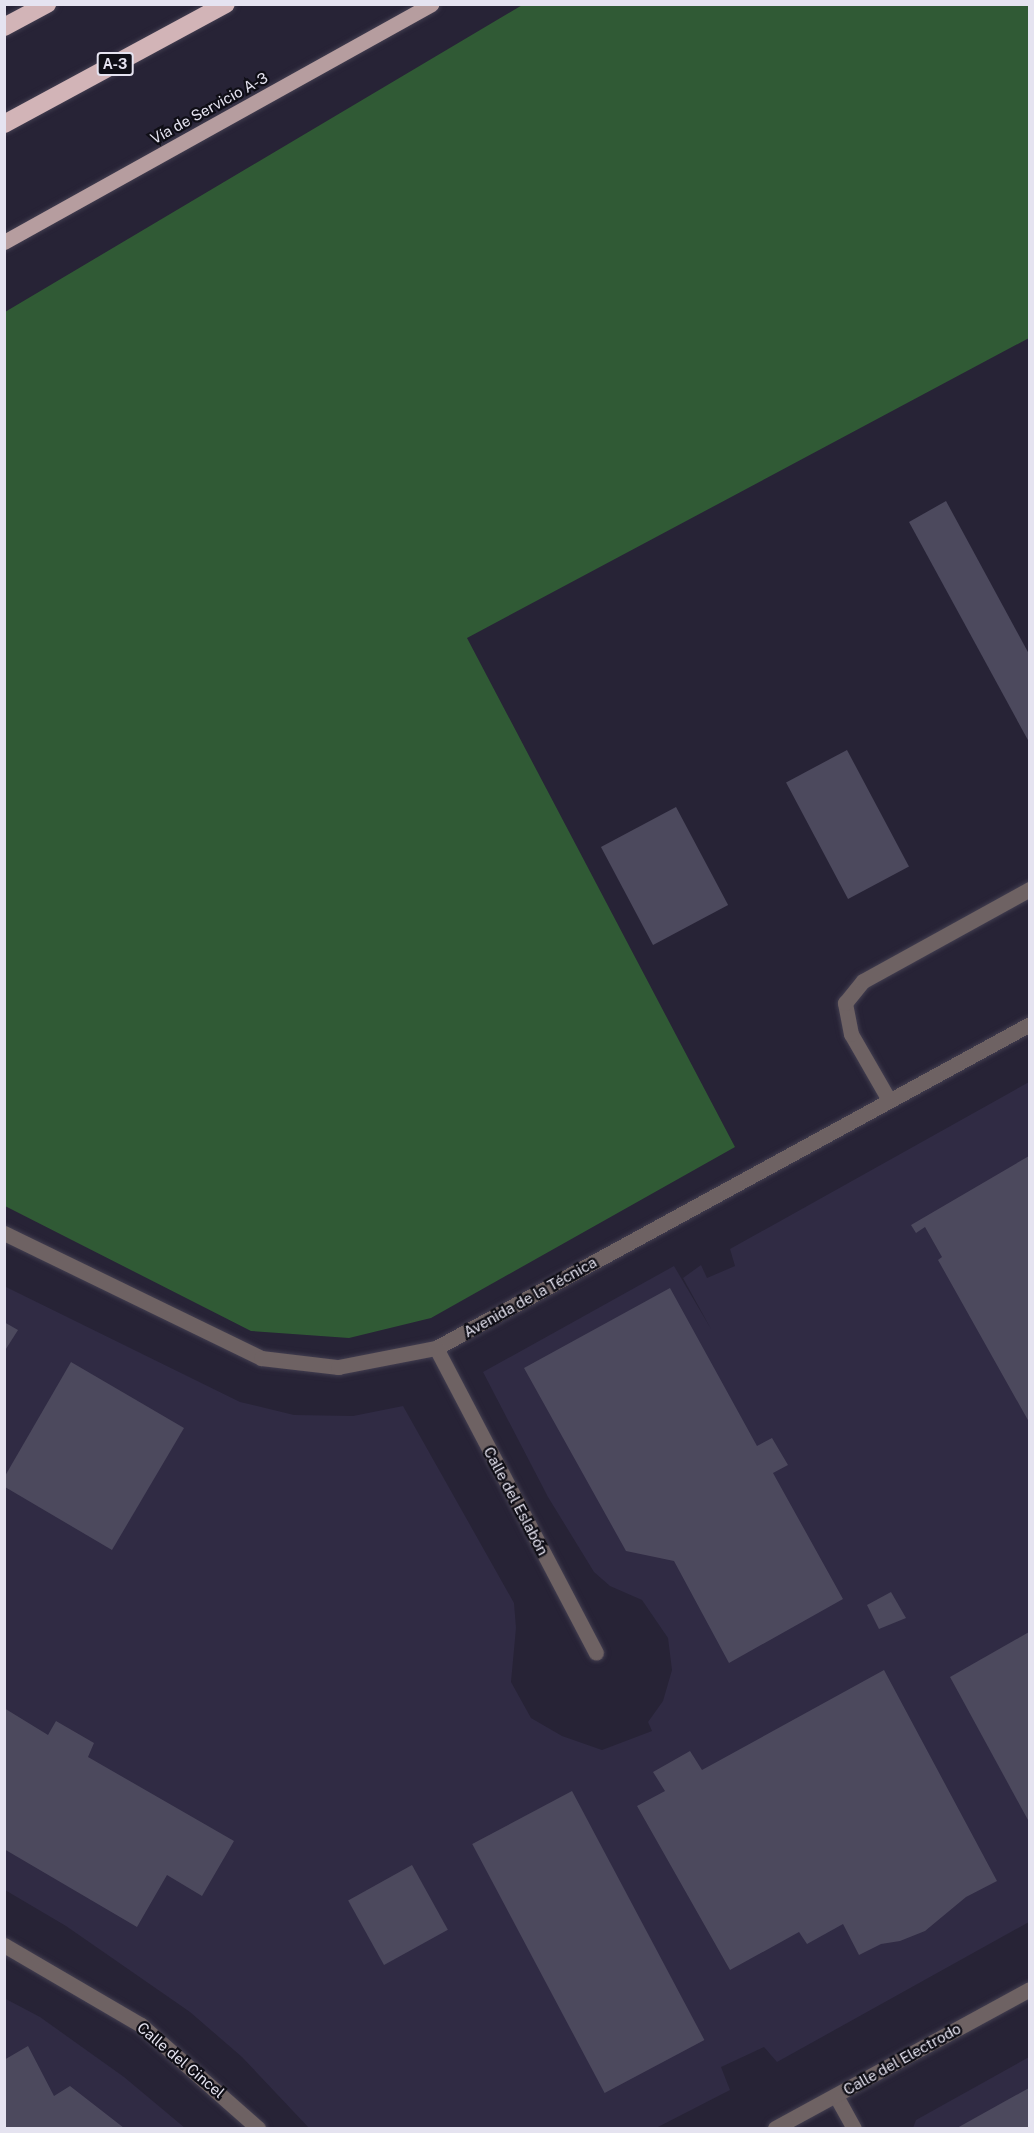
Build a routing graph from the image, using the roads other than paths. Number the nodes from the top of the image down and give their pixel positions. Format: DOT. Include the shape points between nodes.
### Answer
graph roads {
  1 [pos="46,4"];
  2 [pos="226,4"];
  3 [pos="431,4"];
  4 [pos="4,27"];
  5 [pos="4,124"];
  6 [pos="4,242"];
  7 [pos="1029,889"];
  8 [pos="1029,1024"];
  9 [pos="889,1100"];
  10 [pos="4,1233"];
  11 [pos="436,1348"];
  12 [pos="596,1653"];
  13 [pos="4,1945"];
  14 [pos="1029,1989"];
  15 [pos="836,2096"];
  16 [pos="258,2128"];
  17 [pos="775,2128"];
  18 [pos="854,2128"];
  1 -- 4 [label="highway"];
  2 -- 5 [label="highway, A-3"];
  3 -- 6 [label="main road, Vía de Servicio A-3"];
  7 -- 9 [label="street" via="863,981 845,1002 851,1034"];
  8 -- 9 [label="street, Avenida de la Técnica"];
  9 -- 11 [label="street, Avenida de la Técnica"];
  10 -- 11 [label="street, Avenida de la Técnica" via="261,1358 338,1366"];
  11 -- 12 [label="street, Calle del Eslabón"];
  13 -- 16 [label="street, Calle del Cincel" via="141,2025"];
  14 -- 15 [label="street, Calle del Electrodo"];
  15 -- 17 [label="street, Calle del Electrodo"];
  15 -- 18 [label="street"];
}
